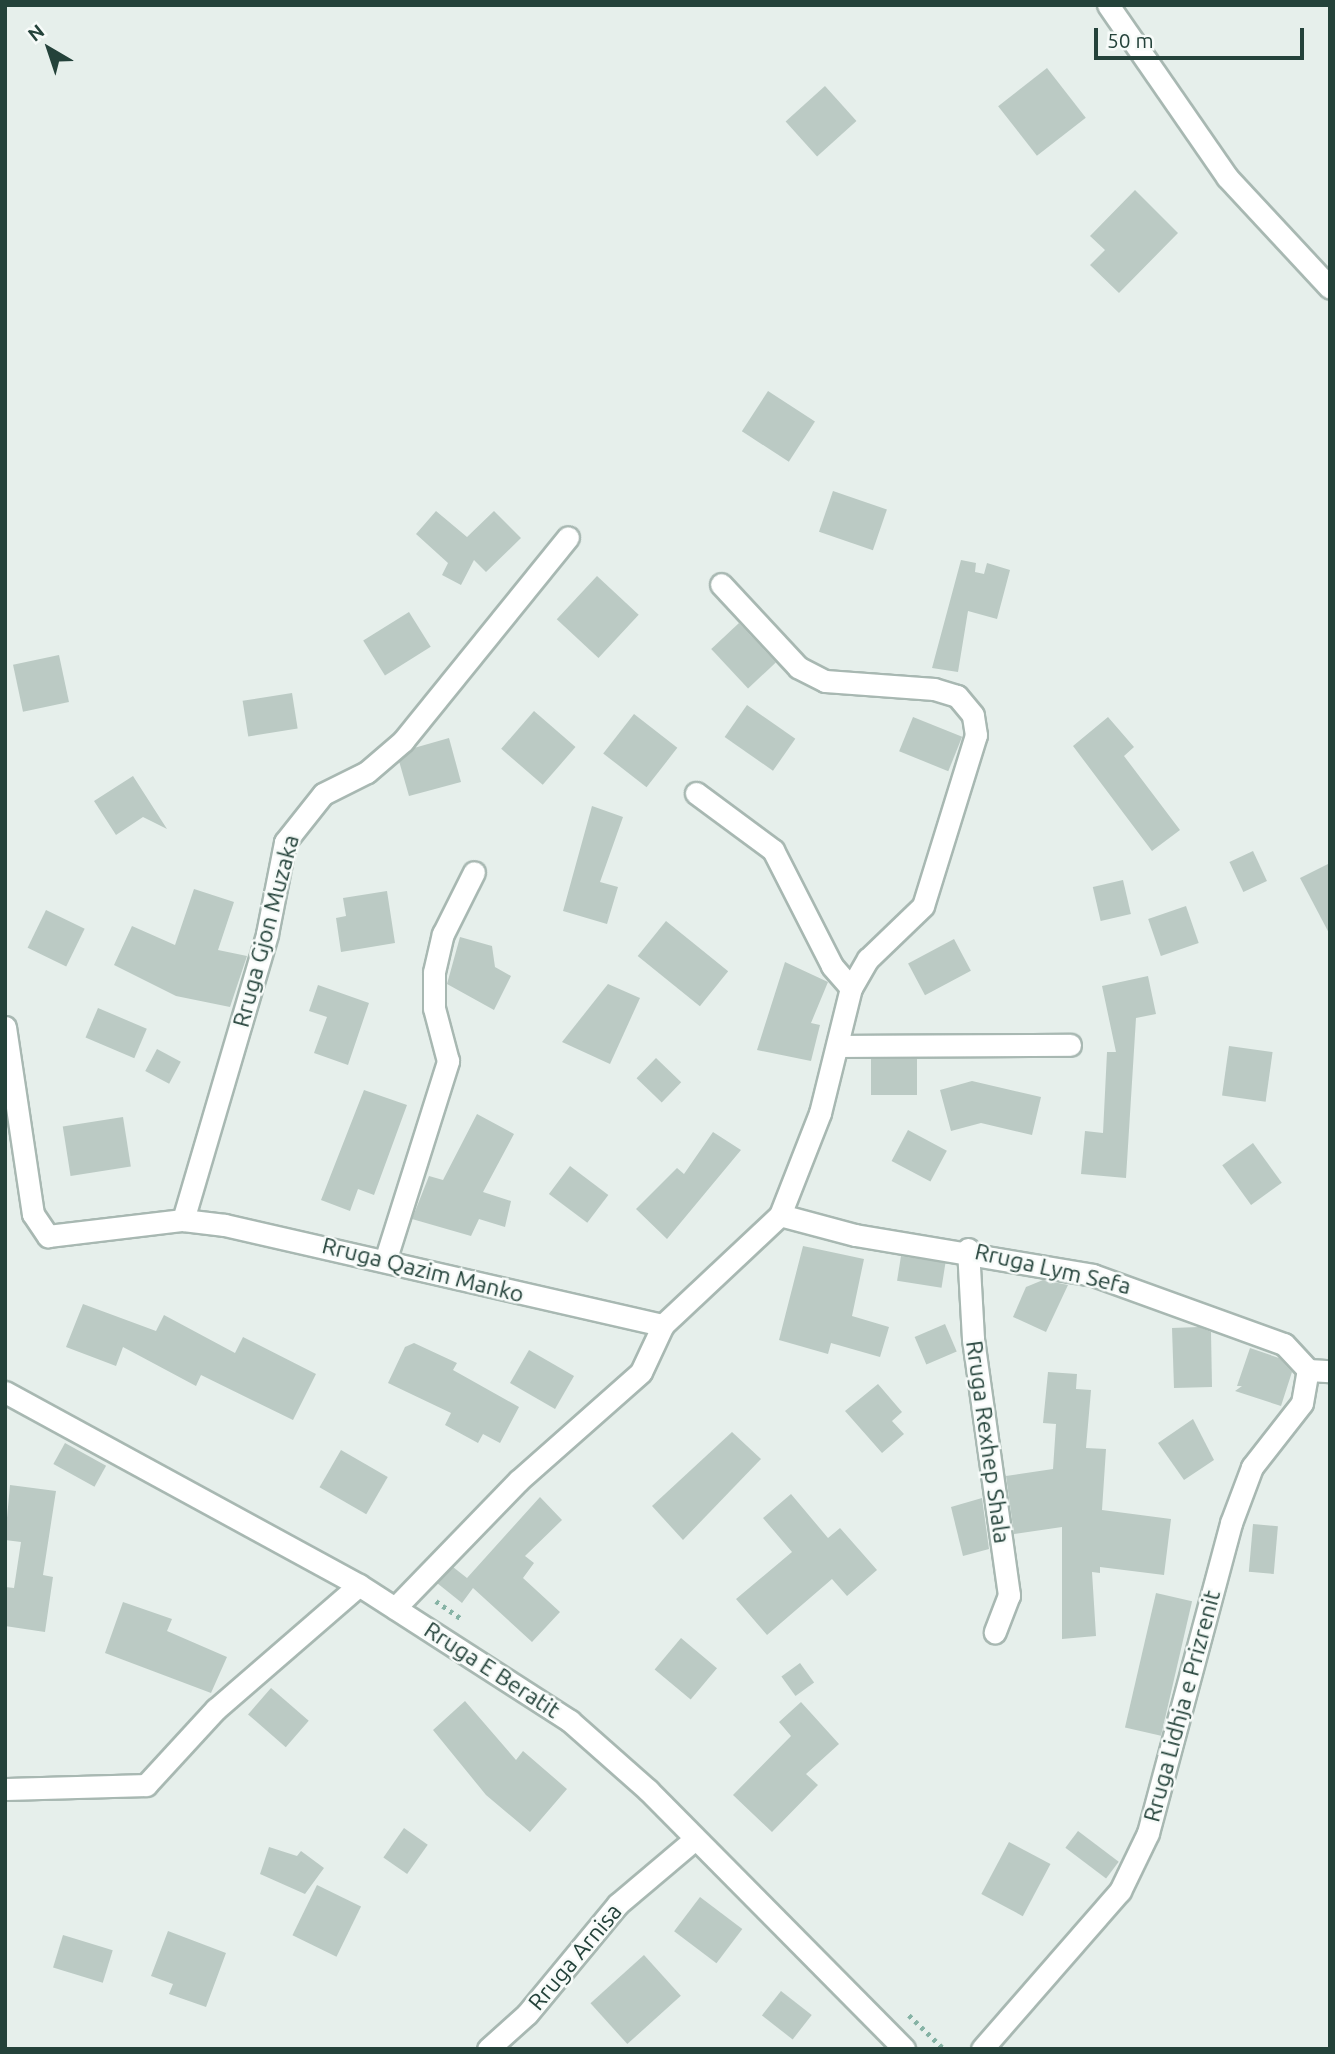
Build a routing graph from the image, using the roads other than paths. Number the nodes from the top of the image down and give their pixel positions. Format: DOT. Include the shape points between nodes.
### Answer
graph roads {
  1 [pos="1108,5"];
  2 [pos="1330,288"];
  3 [pos="568,537"];
  4 [pos="721,584"];
  5 [pos="696,793"];
  6 [pos="474,872"];
  7 [pos="851,988"];
  8 [pos="5,1027"];
  9 [pos="1070,1045"];
  10 [pos="841,1046"];
  11 [pos="780,1215"];
  12 [pos="183,1220"];
  13 [pos="968,1249"];
  14 [pos="386,1258"];
  15 [pos="663,1325"];
  16 [pos="1308,1370"];
  17 [pos="1330,1371"];
  18 [pos="5,1392"];
  19 [pos="359,1585"];
  20 [pos="395,1608"];
  21 [pos="995,1632"];
  22 [pos="5,1789"];
  23 [pos="695,1839"];
  24 [pos="488,2049"];
  25 [pos="904,2049"];
  26 [pos="982,2049"];
  1 -- 2 [label="street" via="1227,177"];
  3 -- 12 [label="street, Rruga Gjon Muzaka" via="403,741 367,772 323,794 285,842 267,934"];
  4 -- 7 [label="street" via="798,667 825,681 934,688 957,696 973,715 976,735 923,906 868,959"];
  5 -- 7 [label="street" via="773,850 832,966"];
  6 -- 14 [label="street" via="443,934 434,972 434,1008 448,1061"];
  7 -- 10 [label="street"];
  8 -- 12 [label="street, Rruga Qazim Manko" via="33,1214 48,1236"];
  9 -- 10 [label="street"];
  10 -- 11 [label="street"];
  11 -- 13 [label="street, Rruga Lym Sefa" via="855,1235"];
  11 -- 15 [label="street"];
  12 -- 14 [label="street, Rruga Qazim Manko"];
  13 -- 16 [label="street, Rruga Lym Sefa" via="1093,1275 1188,1304 1284,1344"];
  13 -- 21 [label="street, Rruga Rexhep Shala" via="973,1339 1009,1595"];
  14 -- 15 [label="street, Rruga Qazim Manko"];
  15 -- 20 [label="street" via="641,1372 517,1481"];
  16 -- 17 [label="street"];
  16 -- 26 [label="street, Rruga Lidhja e Prizrenit" via="1302,1403 1252,1467 1231,1523 1148,1833 1120,1891"];
  18 -- 19 [label="street, Rruga E Beratit"];
  19 -- 20 [label="street, Rruga E Beratit"];
  19 -- 22 [label="street" via="216,1709 146,1785"];
  20 -- 23 [label="street, Rruga E Beratit" via="570,1721"];
  23 -- 24 [label="street, Rruga Arnisa" via="618,1905 527,2014"];
  23 -- 25 [label="street, Rruga E Beratit"];
}
